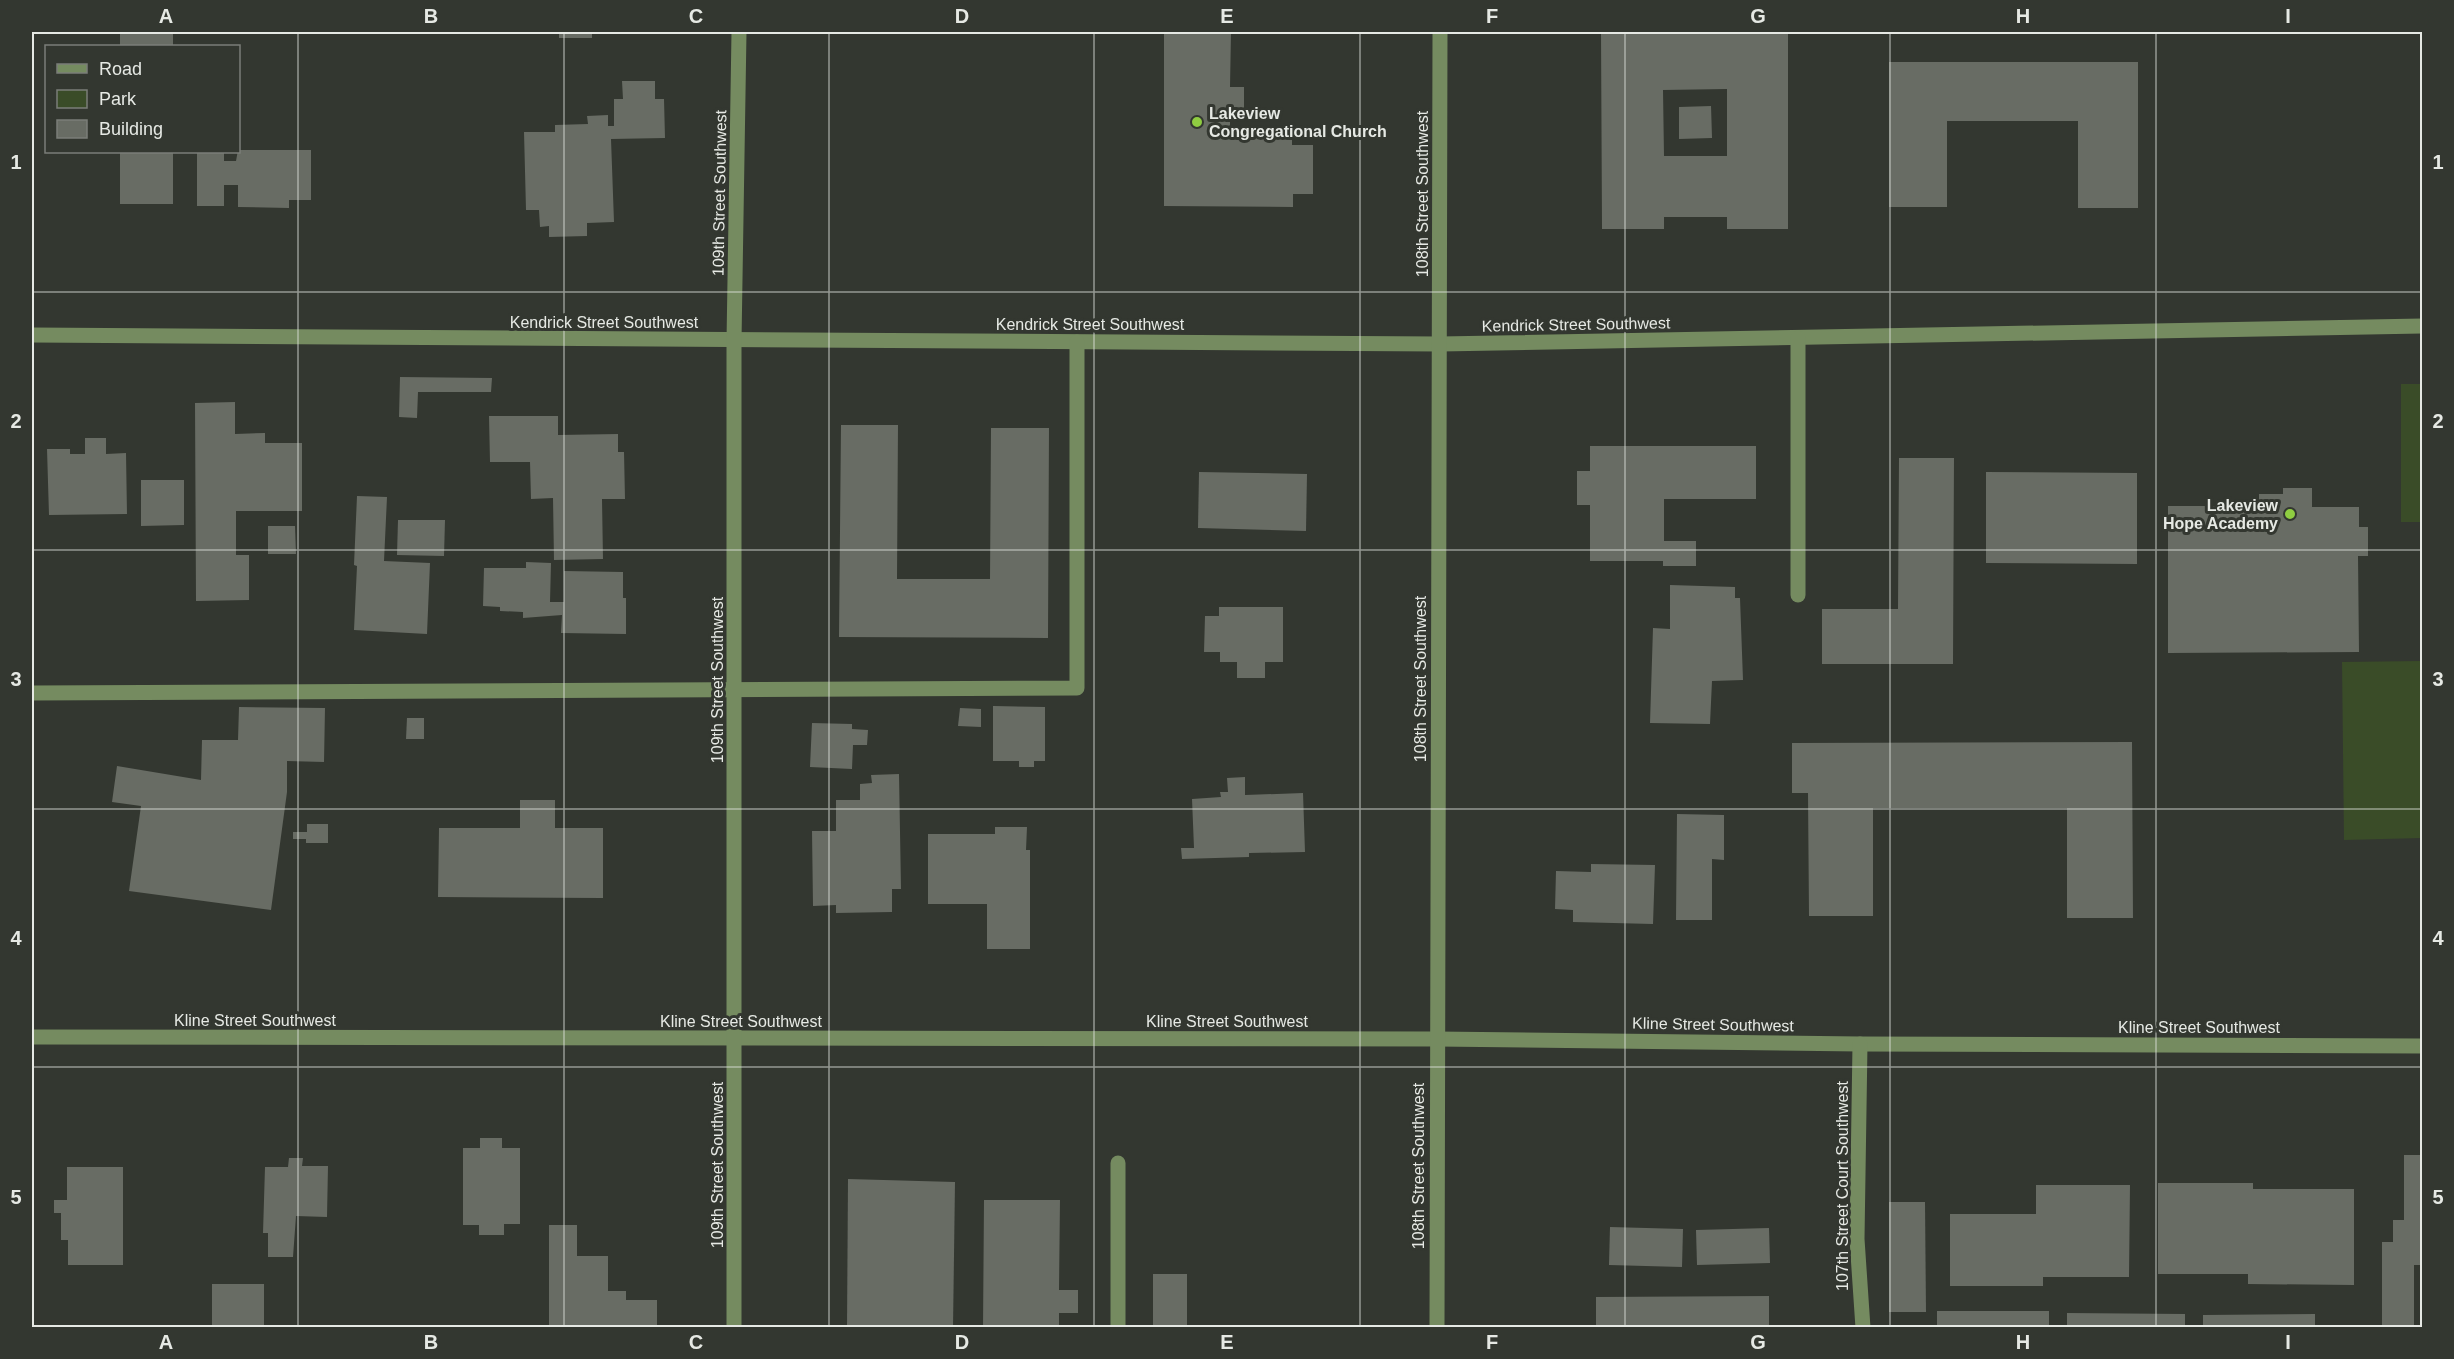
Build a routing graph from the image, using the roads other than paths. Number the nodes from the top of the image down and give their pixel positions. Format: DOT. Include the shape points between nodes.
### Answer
graph roads {
  1 [pos="739,32"];
  2 [pos="1440,32"];
  3 [pos="2422,326"];
  4 [pos="32,335"];
  5 [pos="1798,338"];
  6 [pos="734,341"];
  7 [pos="1077,342"];
  8 [pos="1440,344"];
  9 [pos="1797,595"];
  10 [pos="735,690"];
  11 [pos="32,693"];
  12 [pos="32,1037"];
  13 [pos="1436,1039"];
  14 [pos="735,1040"];
  15 [pos="1860,1044"];
  16 [pos="2422,1046"];
  17 [pos="1118,1163"];
  18 [pos="734,1328"];
  19 [pos="1118,1328"];
  20 [pos="1437,1328"];
  21 [pos="1863,1328"];
  1 -- 6 [label="street, 109th Street Southwest"];
  2 -- 8 [label="street, 108th Street Southwest"];
  3 -- 5 [label="street, Kendrick Street Southwest"];
  4 -- 6 [label="street, Kendrick Street Southwest"];
  5 -- 8 [label="street, Kendrick Street Southwest"];
  5 -- 9 [label="street"];
  6 -- 7 [label="street, Kendrick Street Southwest"];
  6 -- 10 [label="street, 109th Street Southwest"];
  7 -- 8 [label="street, Kendrick Street Southwest"];
  7 -- 10 [label="street" via="1077,688"];
  8 -- 13 [label="street, 108th Street Southwest"];
  10 -- 11 [label="street"];
  10 -- 14 [label="street, 109th Street Southwest"];
  12 -- 14 [label="street, Kline Street Southwest"];
  13 -- 14 [label="street, Kline Street Southwest"];
  13 -- 15 [label="street, Kline Street Southwest"];
  13 -- 20 [label="street, 108th Street Southwest"];
  14 -- 18 [label="street, 109th Street Southwest"];
  15 -- 16 [label="street, Kline Street Southwest"];
  15 -- 21 [label="street, 107th Street Court Southwest" via="1857,1239"];
  17 -- 19 [label="street"];
}
